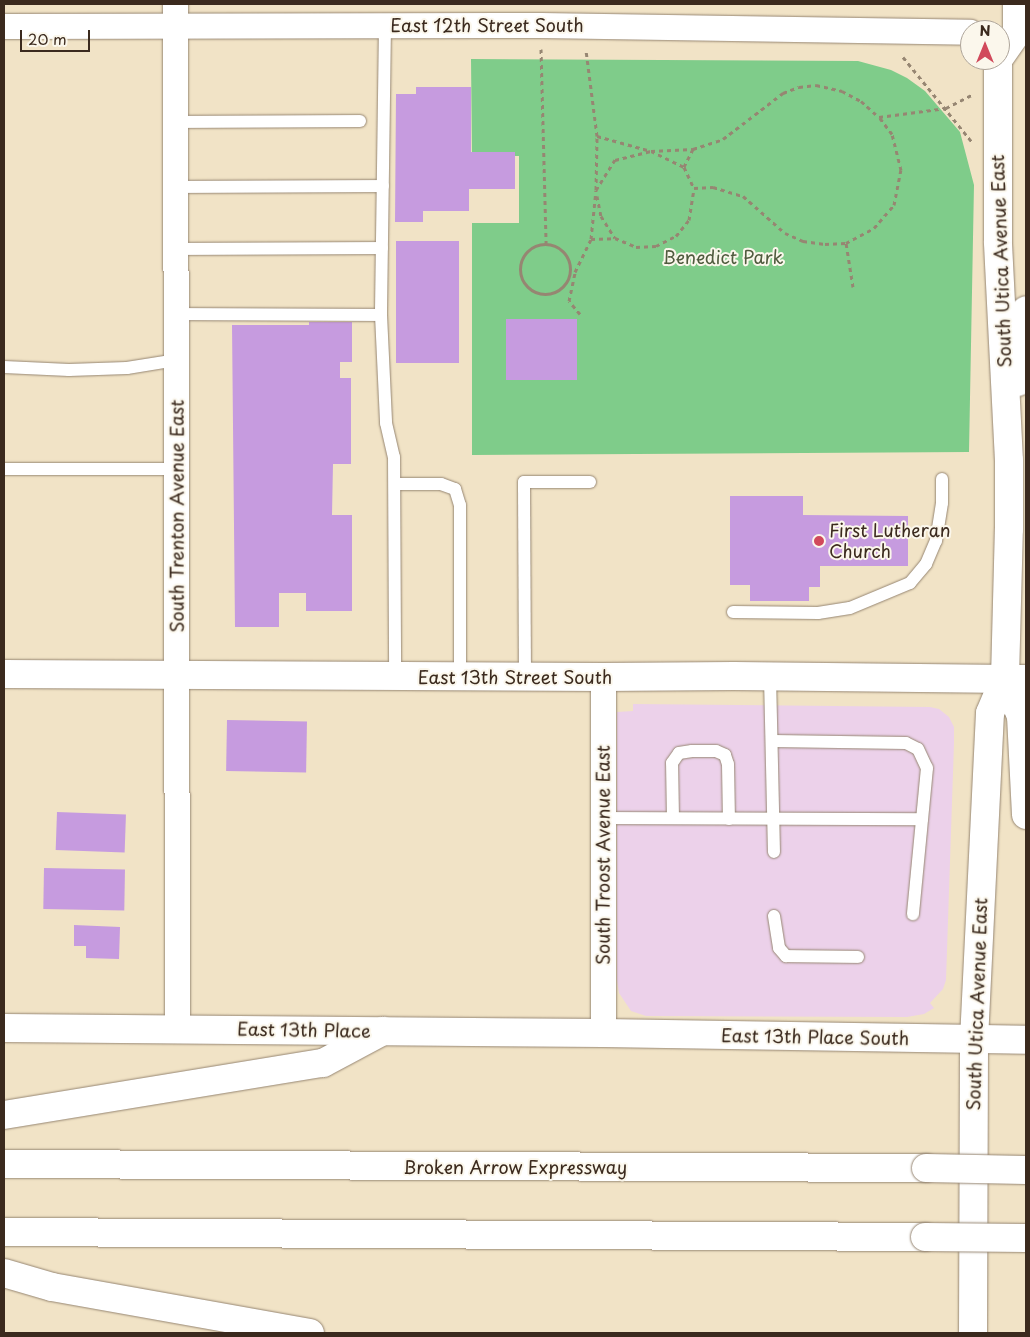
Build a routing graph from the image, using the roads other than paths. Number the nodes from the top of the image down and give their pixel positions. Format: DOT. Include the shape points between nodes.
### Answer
graph roads {
  1 [pos="1017,4"];
  2 [pos="175,15"];
  3 [pos="385,25"];
  4 [pos="4,26"];
  5 [pos="960,32"];
  6 [pos="1017,36"];
  7 [pos="999,70"];
  8 [pos="360,121"];
  9 [pos="176,122"];
  10 [pos="383,186"];
  11 [pos="176,187"];
  12 [pos="382,248"];
  13 [pos="176,249"];
  14 [pos="1026,310"];
  15 [pos="176,314"];
  16 [pos="381,315"];
  17 [pos="177,360"];
  18 [pos="4,367"];
  19 [pos="1009,461"];
  20 [pos="4,469"];
  21 [pos="177,469"];
  22 [pos="942,479"];
  23 [pos="590,482"];
  24 [pos="395,484"];
  25 [pos="733,612"];
  26 [pos="4,674"];
  27 [pos="178,676"];
  28 [pos="394,676"];
  29 [pos="770,676"];
  30 [pos="460,677"];
  31 [pos="525,677"];
  32 [pos="603,677"];
  33 [pos="1016,679"];
  34 [pos="772,741"];
  35 [pos="1026,815"];
  36 [pos="603,818"];
  37 [pos="673,818"];
  38 [pos="728,819"];
  39 [pos="774,819"];
  40 [pos="922,819"];
  41 [pos="774,852"];
  42 [pos="913,914"];
  43 [pos="774,916"];
  44 [pos="858,957"];
  45 [pos="4,1028"];
  46 [pos="177,1028"];
  47 [pos="384,1031"];
  48 [pos="603,1033"];
  49 [pos="974,1040"];
  50 [pos="1026,1040"];
  51 [pos="4,1114"];
  52 [pos="4,1164"];
  53 [pos="1026,1170"];
  54 [pos="4,1232"];
  55 [pos="1026,1238"];
  56 [pos="4,1273"];
  57 [pos="310,1333"];
  58 [pos="973,1333"];
  1 -- 6 [label="main road, South Utica Avenue East"];
  2 -- 3 [label="street, East 12th Street South"];
  2 -- 4 [label="street, East 12th Street South"];
  2 -- 9 [label="street, South Trenton Avenue East"];
  3 -- 5 [label="street, East 12th Street South" via="540,24"];
  3 -- 10 [label="lane"];
  7 -- 19 [label="main road, South Utica Avenue East" via="998,241"];
  8 -- 9 [label="lane"];
  9 -- 11 [label="street, South Trenton Avenue East"];
  10 -- 11 [label="lane"];
  10 -- 12 [label="lane"];
  11 -- 13 [label="street, South Trenton Avenue East"];
  12 -- 13 [label="lane"];
  12 -- 16 [label="lane"];
  13 -- 15 [label="street, South Trenton Avenue East"];
  14 -- 19 [label="main road, South Utica Avenue East"];
  15 -- 16 [label="lane"];
  15 -- 17 [label="street, South Trenton Avenue East"];
  16 -- 24 [label="lane" via="386,423 394,457"];
  17 -- 18 [label="lane" via="127,368"];
  17 -- 21 [label="street, South Trenton Avenue East"];
  19 -- 33 [label="main road, South Utica Avenue East"];
  20 -- 21 [label="lane"];
  21 -- 27 [label="street, South Trenton Avenue East"];
  22 -- 25 [label="lane" via="936,541 926,564 910,583 850,608 818,613"];
  23 -- 31 [label="lane" via="524,482"];
  24 -- 28 [label="lane"];
  24 -- 30 [label="lane" via="442,484 455,489 460,505"];
  26 -- 27 [label="main road, East 13th Street South"];
  27 -- 28 [label="main road, East 13th Street South"];
  27 -- 46 [label="street, South Trenton Avenue East"];
  28 -- 30 [label="main road, East 13th Street South"];
  29 -- 32 [label="main road, East 13th Street South"];
  29 -- 33 [label="main road, East 13th Street South"];
  29 -- 34 [label="lane"];
  30 -- 31 [label="main road, East 13th Street South"];
  31 -- 32 [label="main road, East 13th Street South"];
  32 -- 36 [label="street, South Troost Avenue East"];
  33 -- 35 [label="main road, South Utica Avenue East"];
  33 -- 49 [label="main road, South Utica Avenue East" via="990,713"];
  34 -- 39 [label="lane"];
  34 -- 40 [label="lane" via="906,743 918,749 926,768"];
  36 -- 37 [label="lane"];
  36 -- 48 [label="street, South Troost Avenue East"];
  37 -- 38 [label="lane"];
  37 -- 38 [label="lane" via="672,763 679,753 716,751 725,755 728,764"];
  38 -- 39 [label="lane"];
  39 -- 40 [label="lane"];
  39 -- 41 [label="lane"];
  40 -- 42 [label="lane"];
  43 -- 44 [label="lane" via="779,948 786,956"];
  45 -- 46 [label="main road, East 13th Place"];
  46 -- 47 [label="main road, East 13th Place"];
  47 -- 48 [label="main road, East 13th Place"];
  47 -- 51 [label="main road" via="323,1063"];
  48 -- 49 [label="main road, East 13th Place South"];
  49 -- 50 [label="main road, East 13th Place South"];
  49 -- 58 [label="main road, South Utica Avenue East"];
  52 -- 53 [label="main road, Broken Arrow Expressway, bridge"];
  54 -- 55 [label="main road, bridge"];
  56 -- 57 [label="main road" via="52,1287"];
}
